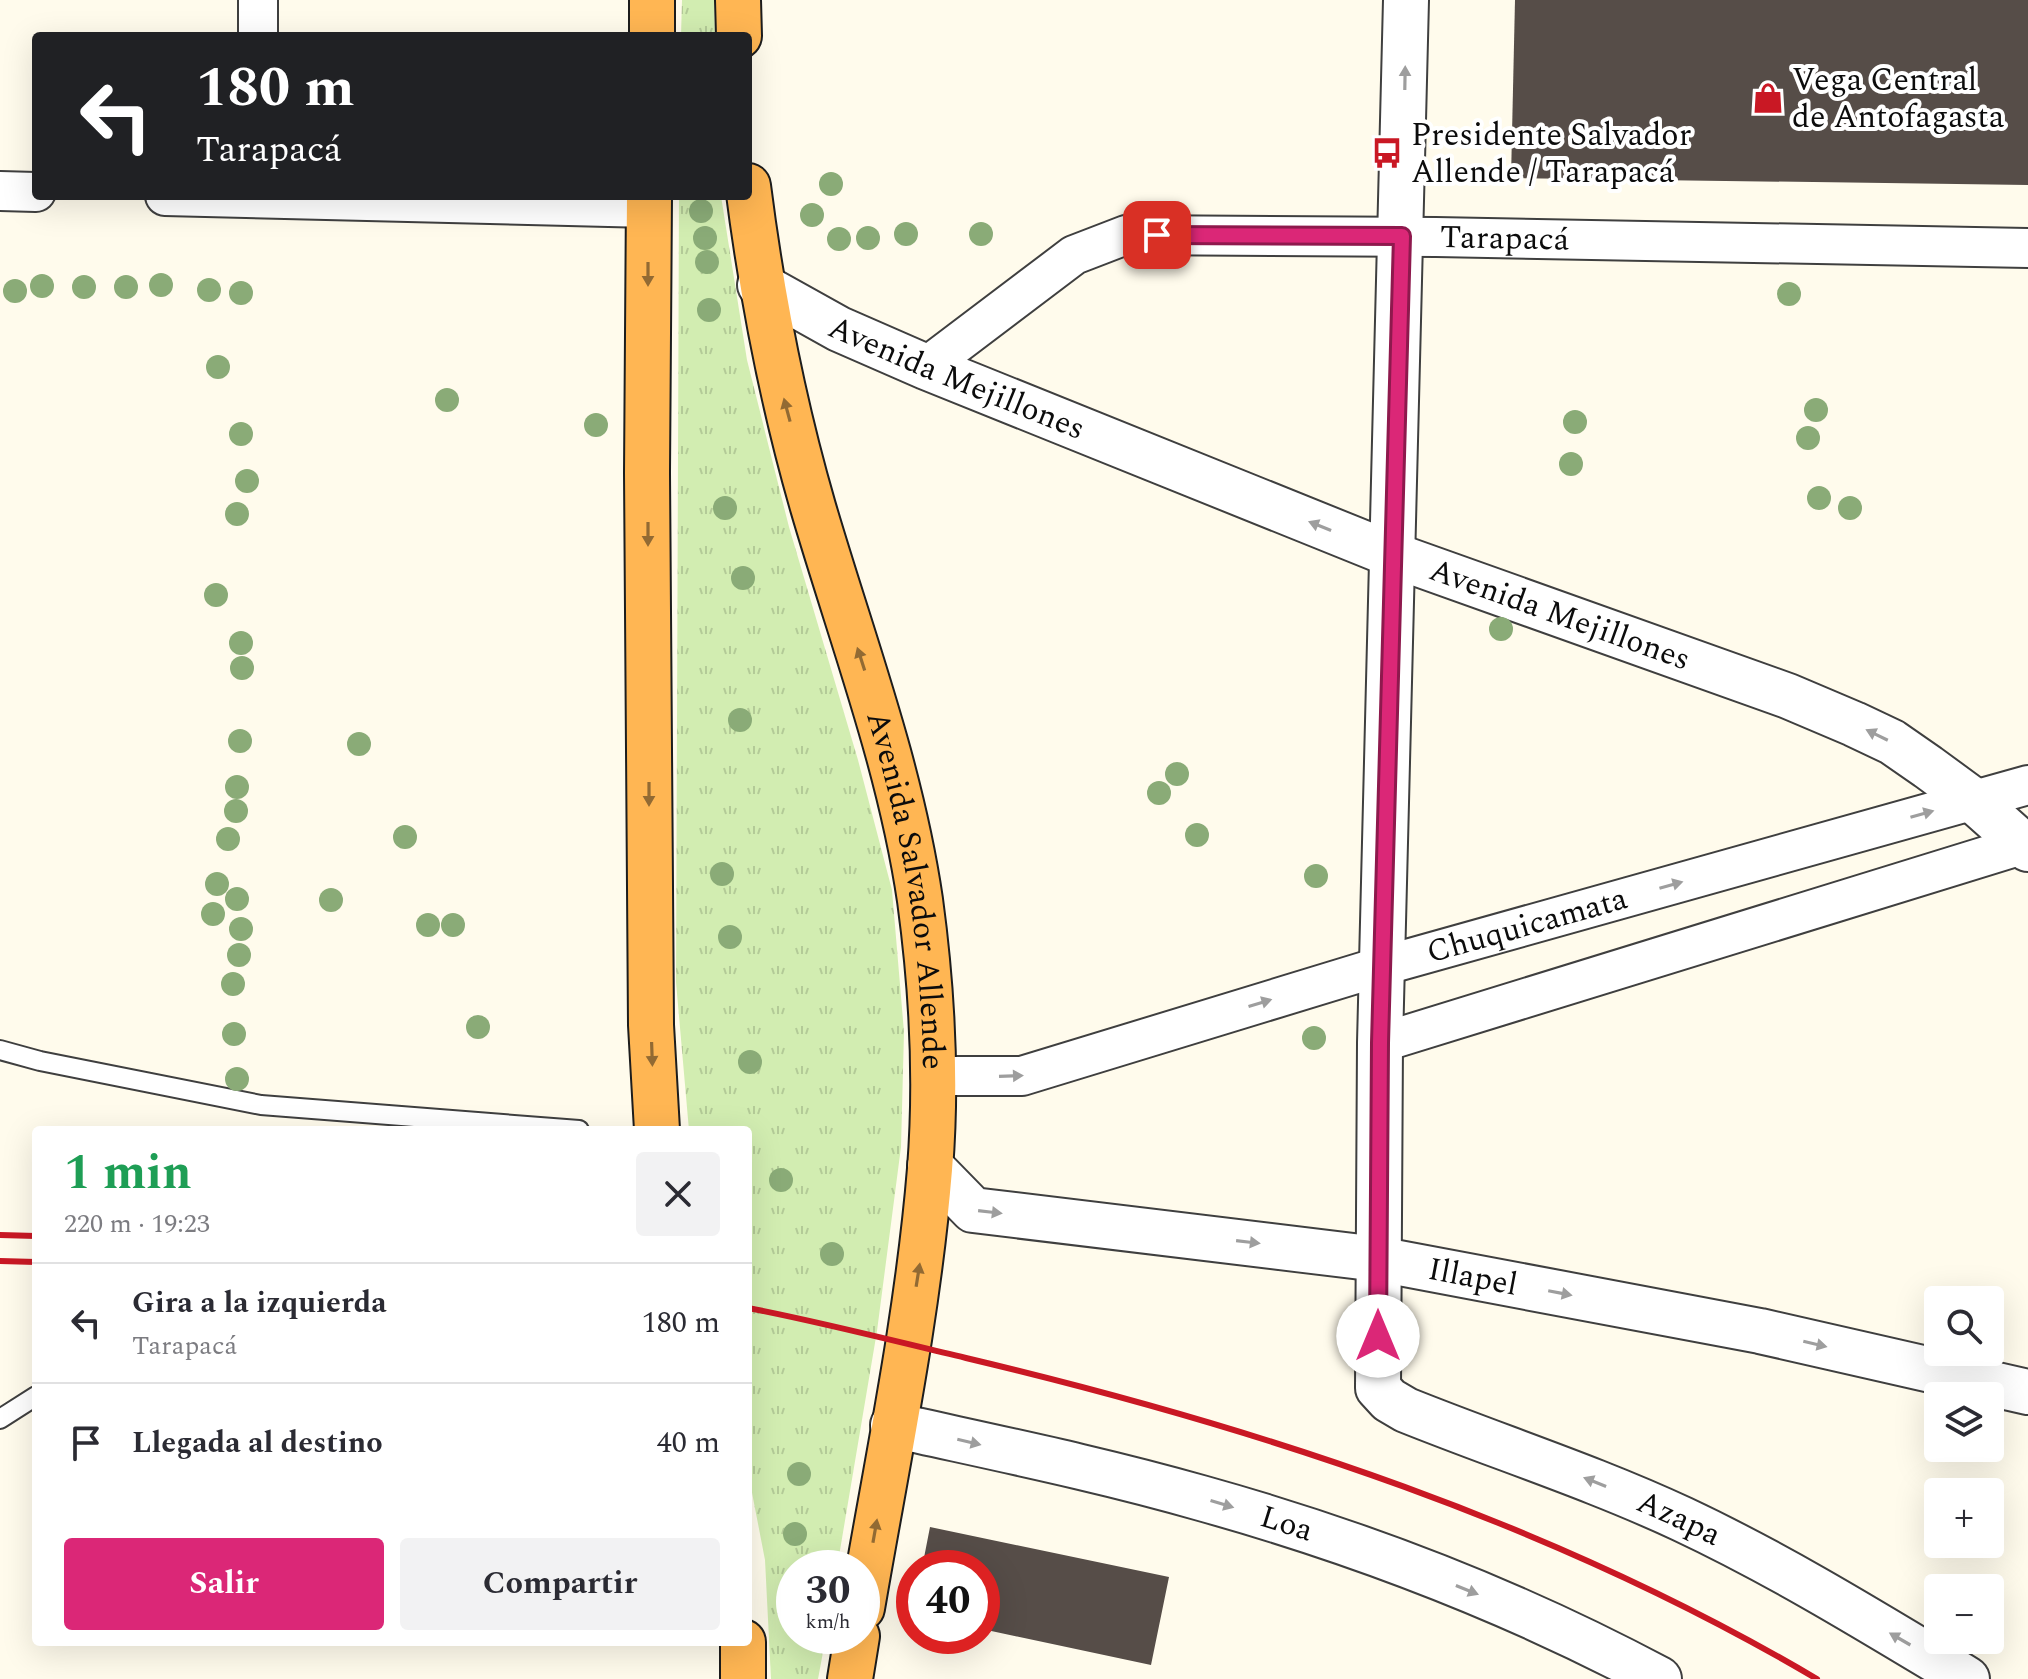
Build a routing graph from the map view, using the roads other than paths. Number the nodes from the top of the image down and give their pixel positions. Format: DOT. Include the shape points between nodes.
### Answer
graph roads {
  1 [pos="258,0"];
  2 [pos="652,0"];
  3 [pos="738,0"];
  4 [pos="1406,0"];
  5 [pos="258,32"];
  6 [pos="652,32"];
  7 [pos="739,32"];
  8 [pos="0,191"];
  9 [pos="32,192"];
  10 [pos="491,200"];
  11 [pos="750,200"];
  12 [pos="649,202"];
  13 [pos="1402,236"];
  14 [pos="2028,248"];
  15 [pos="760,285"];
  16 [pos="926,367"];
  17 [pos="1393,555"];
  18 [pos="2028,785"];
  19 [pos="1973,800"];
  20 [pos="2026,846"];
  21 [pos="1382,966"];
  22 [pos="1380,1043"];
  23 [pos="0,1050"];
  24 [pos="933,1076"];
  25 [pos="528,1126"];
  26 [pos="657,1126"];
  27 [pos="930,1166"];
  28 [pos="1378,1259"];
  29 [pos="2028,1392"];
  30 [pos="32,1399"];
  31 [pos="0,1419"];
  32 [pos="893,1425"];
  33 [pos="872,1550"];
  34 [pos="743,1646"];
  35 [pos="854,1654"];
  36 [pos="743,1679"];
  37 [pos="850,1679"];
  38 [pos="1659,1679"];
  39 [pos="1967,1679"];
  1 -- 5 [label="street"];
  2 -- 6 [label="highway"];
  3 -- 7 [label="highway"];
  13 -- 4 [label="street, one-way"];
  8 -- 9 [label="street"];
  10 -- 12 [label="street"];
  11 -- 15 [label="highway, Avenida Salvador Allende"];
  12 -- 26 [label="highway, one-way" via="651,1010"];
  13 -- 14 [label="street, Tarapacá"];
  13 -- 16 [label="street, Tarapacá" via="1126,235 1074,255"];
  13 -- 17 [label="street"];
  15 -- 16 [label="street, Avenida Mejillones" via="839,329"];
  24 -- 15 [label="highway, Avenida Salvador Allende, one-way" via="920,900 904,815 813,506"];
  17 -- 16 [label="street, Avenida Mejillones, one-way"];
  19 -- 17 [label="street, Avenida Mejillones, one-way" via="1892,742 1788,696"];
  17 -- 21 [label="street"];
  18 -- 19 [label="street, Chuquicamata"];
  19 -- 20 [label="street, Avenida Mejillones"];
  21 -- 19 [label="street, Chuquicamata, one-way"];
  20 -- 22 [label="street, Chuquicamata"];
  21 -- 22 [label="street"];
  24 -- 21 [label="street, Chuquicamata, one-way" via="1022,1076"];
  22 -- 28 [label="street"];
  23 -- 25 [label="lane" via="261,1105"];
  24 -- 27 [label="highway, Avenida Salvador Allende"];
  27 -- 28 [label="street, Illapel, one-way" via="973,1210"];
  32 -- 27 [label="highway, Avenida Salvador Allende, one-way"];
  28 -- 29 [label="street, Illapel, one-way" via="1760,1331"];
  39 -- 28 [label="street, Azapa, one-way" via="1681,1518 1389,1400 1378,1388"];
  30 -- 31 [label="lane"];
  33 -- 32 [label="highway, Avenida Salvador Allende, one-way"];
  32 -- 38 [label="street, Loa, one-way" via="1201,1498 1291,1525 1514,1609"];
  34 -- 36 [label="highway"];
  35 -- 37 [label="highway"];
}
